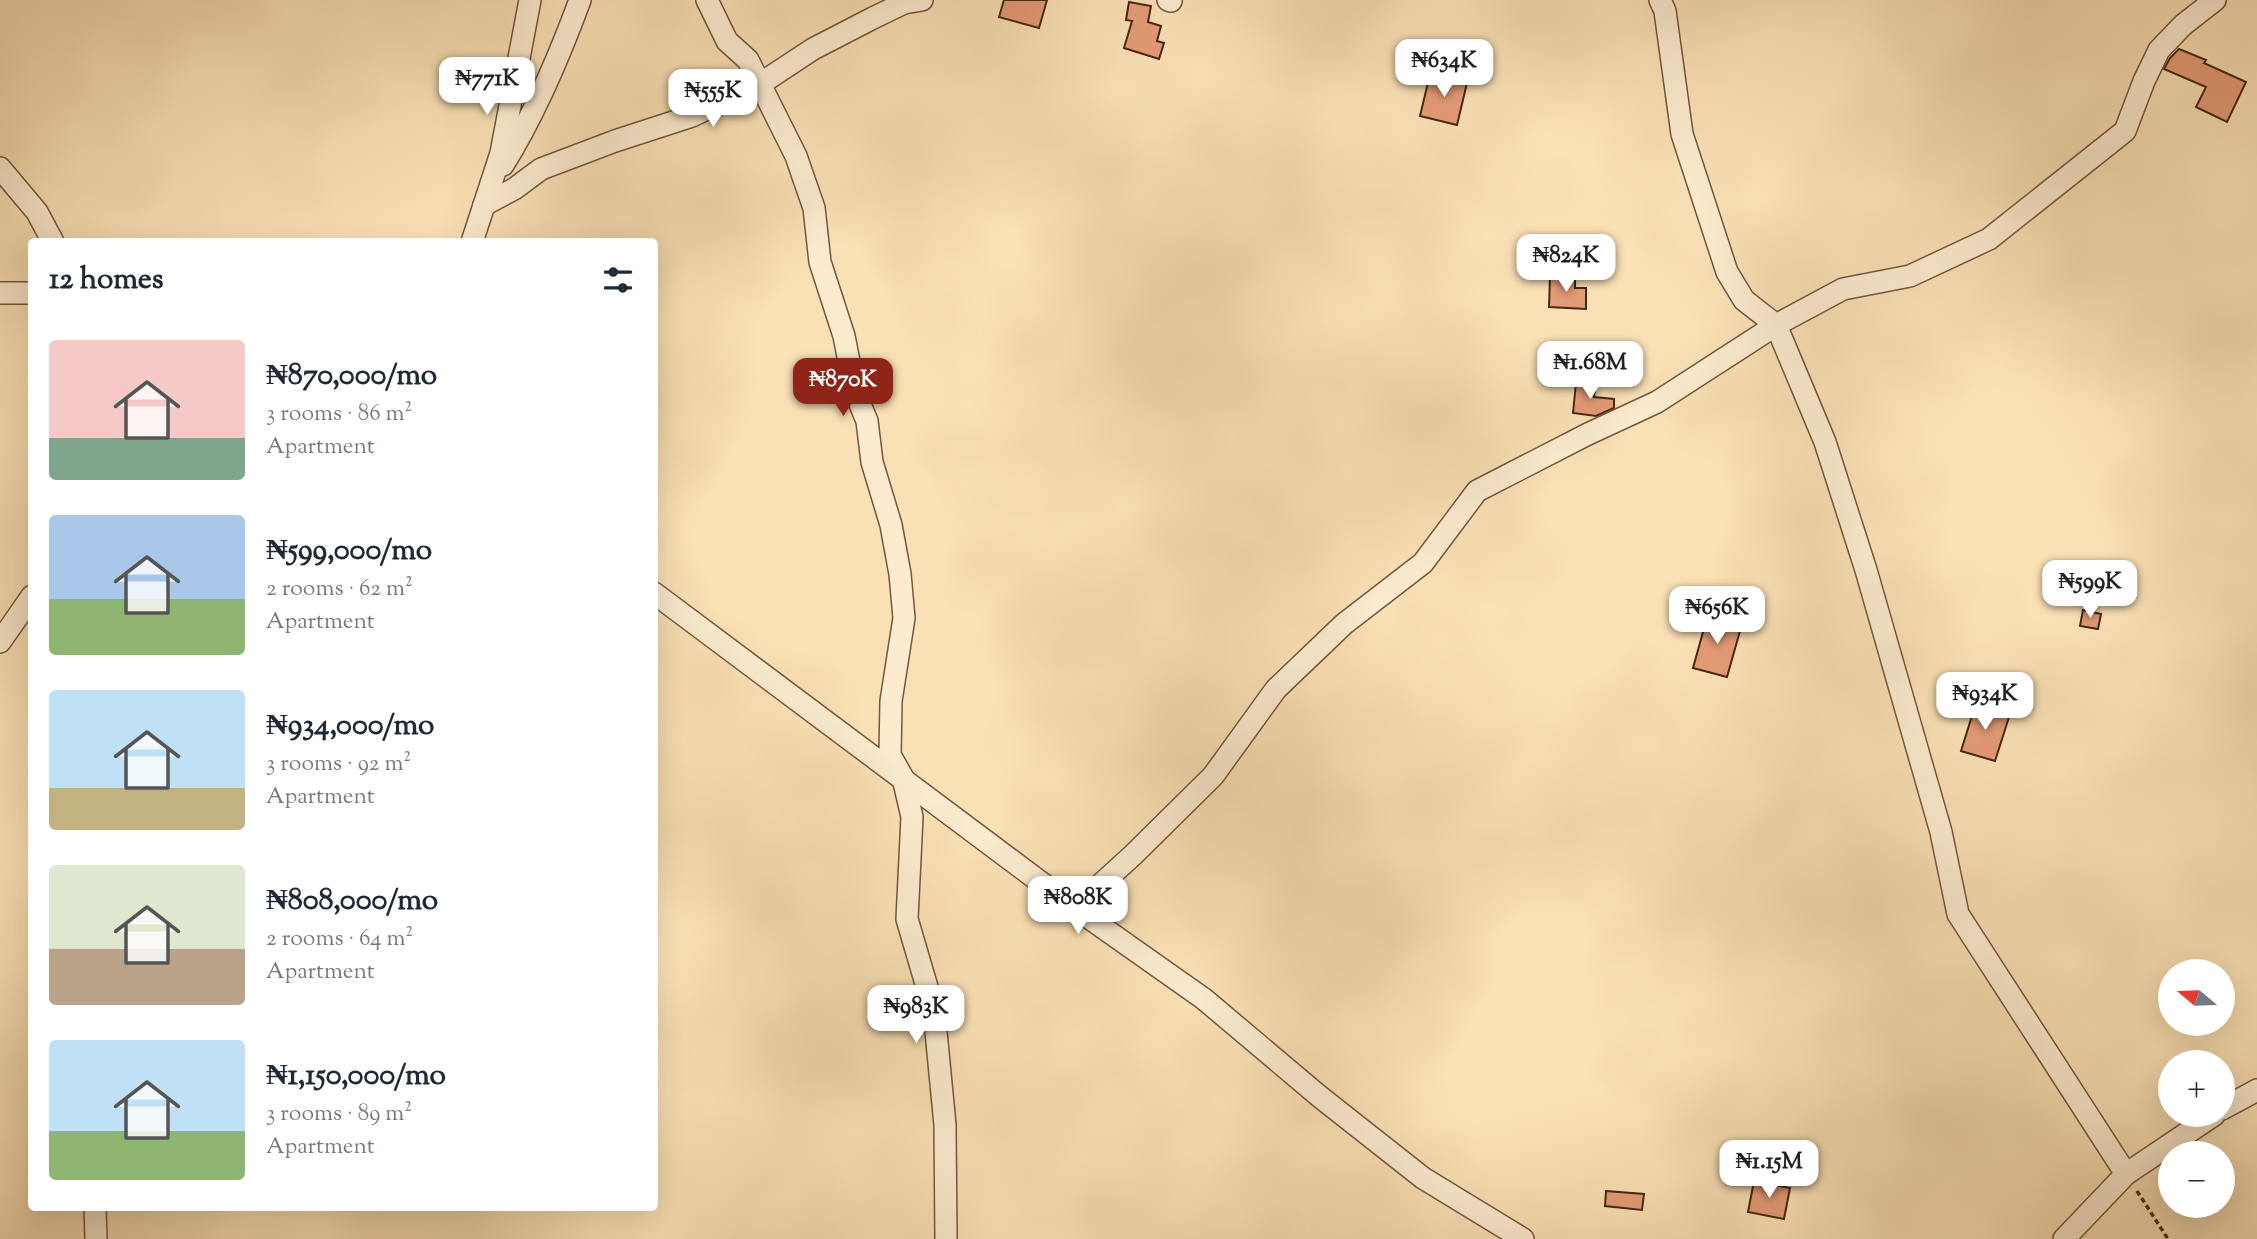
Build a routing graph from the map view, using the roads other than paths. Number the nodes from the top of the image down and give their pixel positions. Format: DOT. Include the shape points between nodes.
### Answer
graph roads {
  1 [pos="530,0"];
  2 [pos="580,0"];
  3 [pos="707,0"];
  4 [pos="922,0"];
  5 [pos="1660,0"];
  6 [pos="2215,0"];
  7 [pos="760,84"];
  8 [pos="0,168"];
  9 [pos="486,197"];
  10 [pos="51,238"];
  11 [pos="473,238"];
  12 [pos="0,293"];
  13 [pos="28,293"];
  14 [pos="1776,324"];
  15 [pos="658,596"];
  16 [pos="28,602"];
  17 [pos="0,642"];
  18 [pos="903,778"];
  19 [pos="1075,908"];
  20 [pos="2257,1090"];
  21 [pos="2235,1102"];
  22 [pos="2196,1127"];
  23 [pos="2126,1174"];
  24 [pos="95,1211"];
  25 [pos="96,1239"];
  26 [pos="946,1239"];
  27 [pos="1523,1239"];
  28 [pos="2064,1239"];
  1 -- 9 [label="street" via="500,153"];
  2 -- 9 [label="street" via="523,134"];
  3 -- 7 [label="street" via="727,41 748,61"];
  4 -- 7 [label="street" via="904,3 813,49"];
  5 -- 14 [label="street" via="1682,134 1727,272 1744,300"];
  6 -- 14 [label="street" via="2160,50 2125,131 1989,239 1910,276 1843,289"];
  7 -- 9 [label="street" via="692,116 541,170 514,189"];
  7 -- 18 [label="street" via="796,156 814,208 820,262 844,336 891,525 904,618 891,701 890,755"];
  8 -- 10 [label="street" via="37,212"];
  9 -- 11 [label="street"];
  12 -- 13 [label="street"];
  14 -- 19 [label="street" via="1657,402 1476,491 1423,563 1344,624 1276,689 1213,776"];
  14 -- 23 [label="street" via="1825,442 1866,570 1941,832 1958,914"];
  15 -- 18 [label="street"];
  16 -- 17 [label="street"];
  18 -- 19 [label="street"];
  18 -- 26 [label="street" via="912,817 907,919 934,1011 945,1125"];
  19 -- 27 [label="street" via="1204,999 1423,1178"];
  20 -- 21 [label="street"];
  22 -- 23 [label="street"];
  23 -- 28 [label="street"];
  24 -- 25 [label="street"];
}
